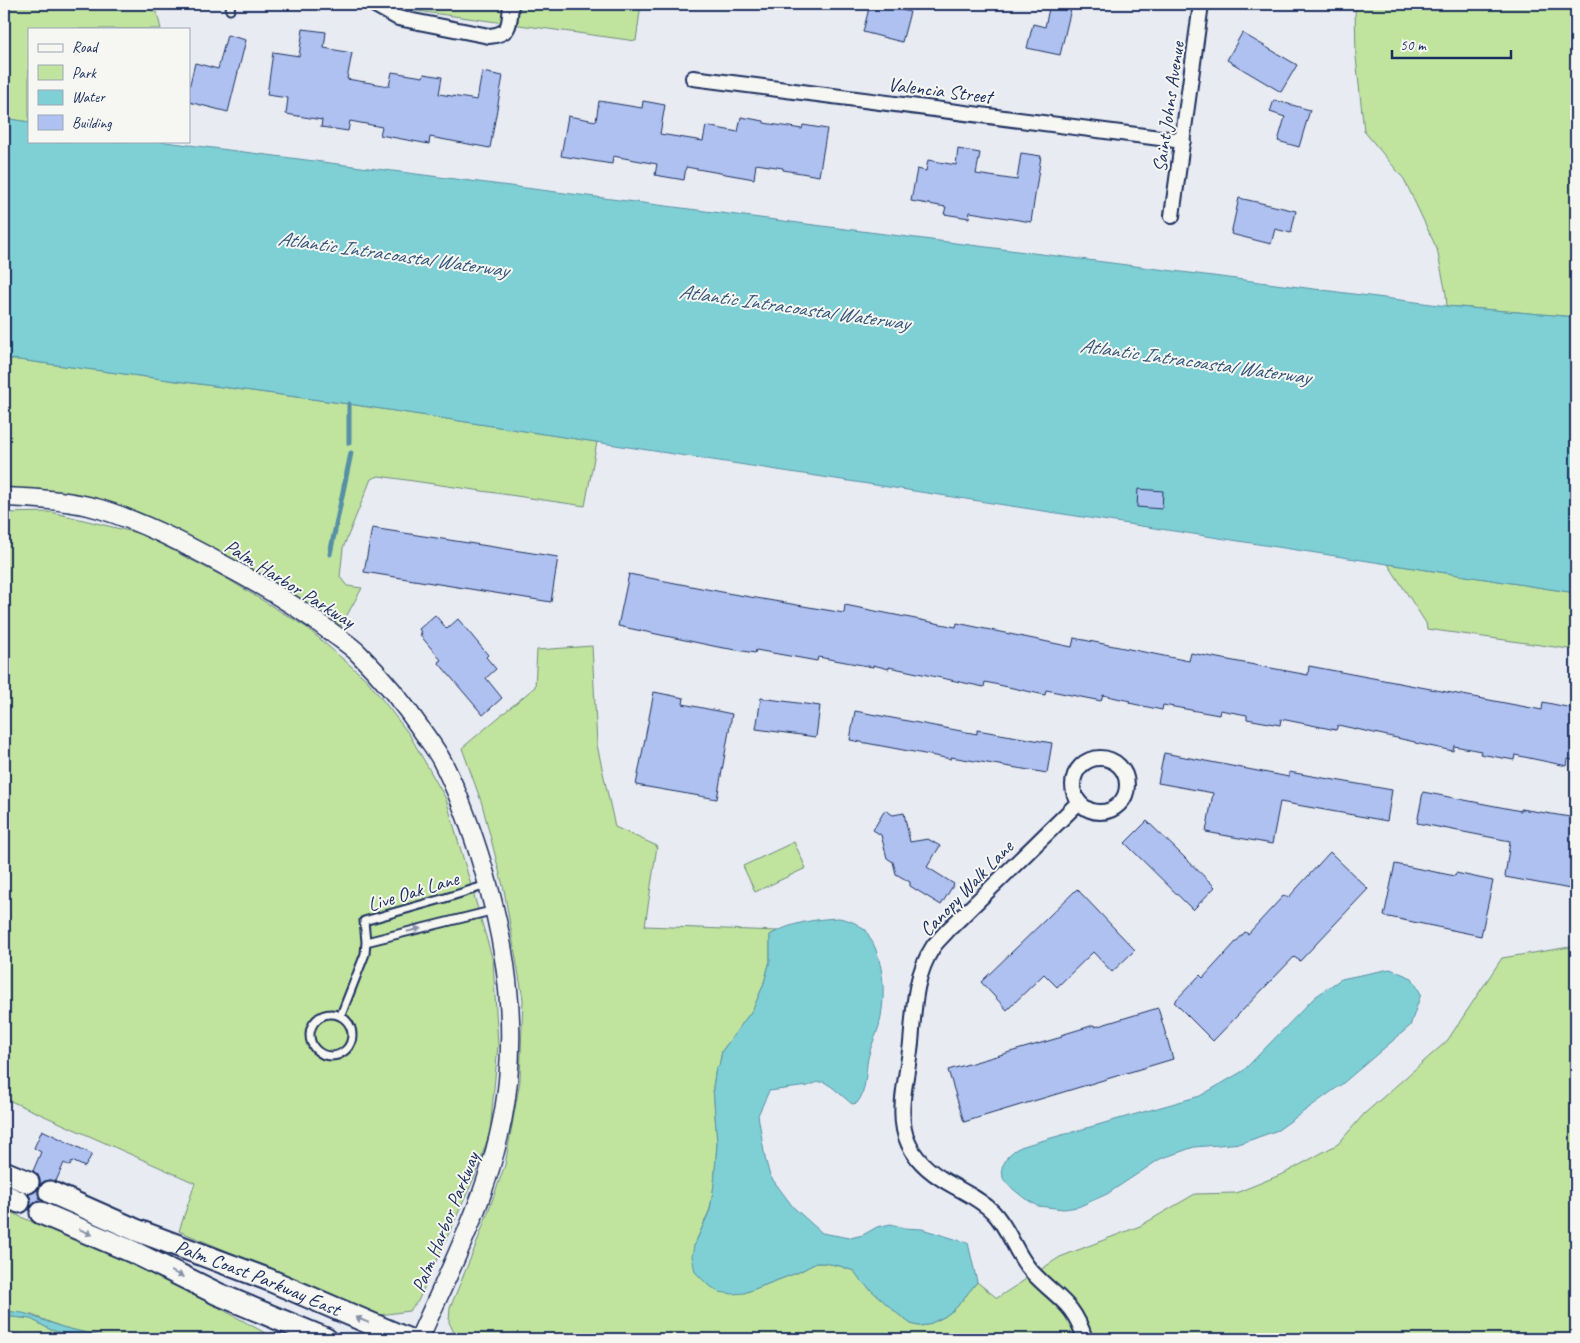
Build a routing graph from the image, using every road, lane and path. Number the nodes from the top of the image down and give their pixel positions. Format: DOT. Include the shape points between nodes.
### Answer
graph roads {
  1 [pos="373,4"];
  2 [pos="511,4"];
  3 [pos="1202,4"];
  4 [pos="693,78"];
  5 [pos="1183,141"];
  6 [pos="1172,216"];
  7 [pos="4,497"];
  8 [pos="1079,802"];
  9 [pos="489,884"];
  10 [pos="496,910"];
  11 [pos="366,942"];
  12 [pos="341,1015"];
  13 [pos="4,1172"];
  14 [pos="28,1182"];
  15 [pos="50,1192"];
  16 [pos="41,1213"];
  17 [pos="326,1339"];
  18 [pos="407,1339"];
  19 [pos="419,1339"];
  20 [pos="1085,1339"];
  1 -- 2 [label="street" via="398,18 489,36 500,35 510,26"];
  3 -- 5 [label="street, Saint Johns Avenue"];
  4 -- 5 [label="street, Valencia Street"];
  5 -- 6 [label="street, Saint Johns Avenue"];
  7 -- 9 [label="street, Palm Harbor Parkway" via="98,508 152,528 257,583 308,614 356,651 402,702 441,759 466,814"];
  8 -- 20 [label="street, Canopy Walk Lane" via="933,947 917,988 901,1113 904,1132 918,1159 932,1173 992,1211 1030,1270 1077,1317"];
  9 -- 10 [label="street, Palm Harbor Parkway"];
  9 -- 11 [label="lane, Live Oak Lane" via="364,921"];
  11 -- 10 [label="lane, Live Oak Lane, one-way"];
  10 -- 19 [label="street, Palm Harbor Parkway" via="506,960 510,1004 508,1080 499,1142 486,1185"];
  11 -- 12 [label="lane, Live Oak Lane"];
  12 -- 12 [label="lane" via="320,1016 312,1025 310,1036 313,1046 321,1054 337,1055 350,1045 353,1034 350,1023"];
  13 -- 14 [label="main road"];
  18 -- 15 [label="main road, Palm Coast Parkway East, one-way"];
  16 -- 17 [label="main road, one-way" via="133,1252 218,1294"];
}
